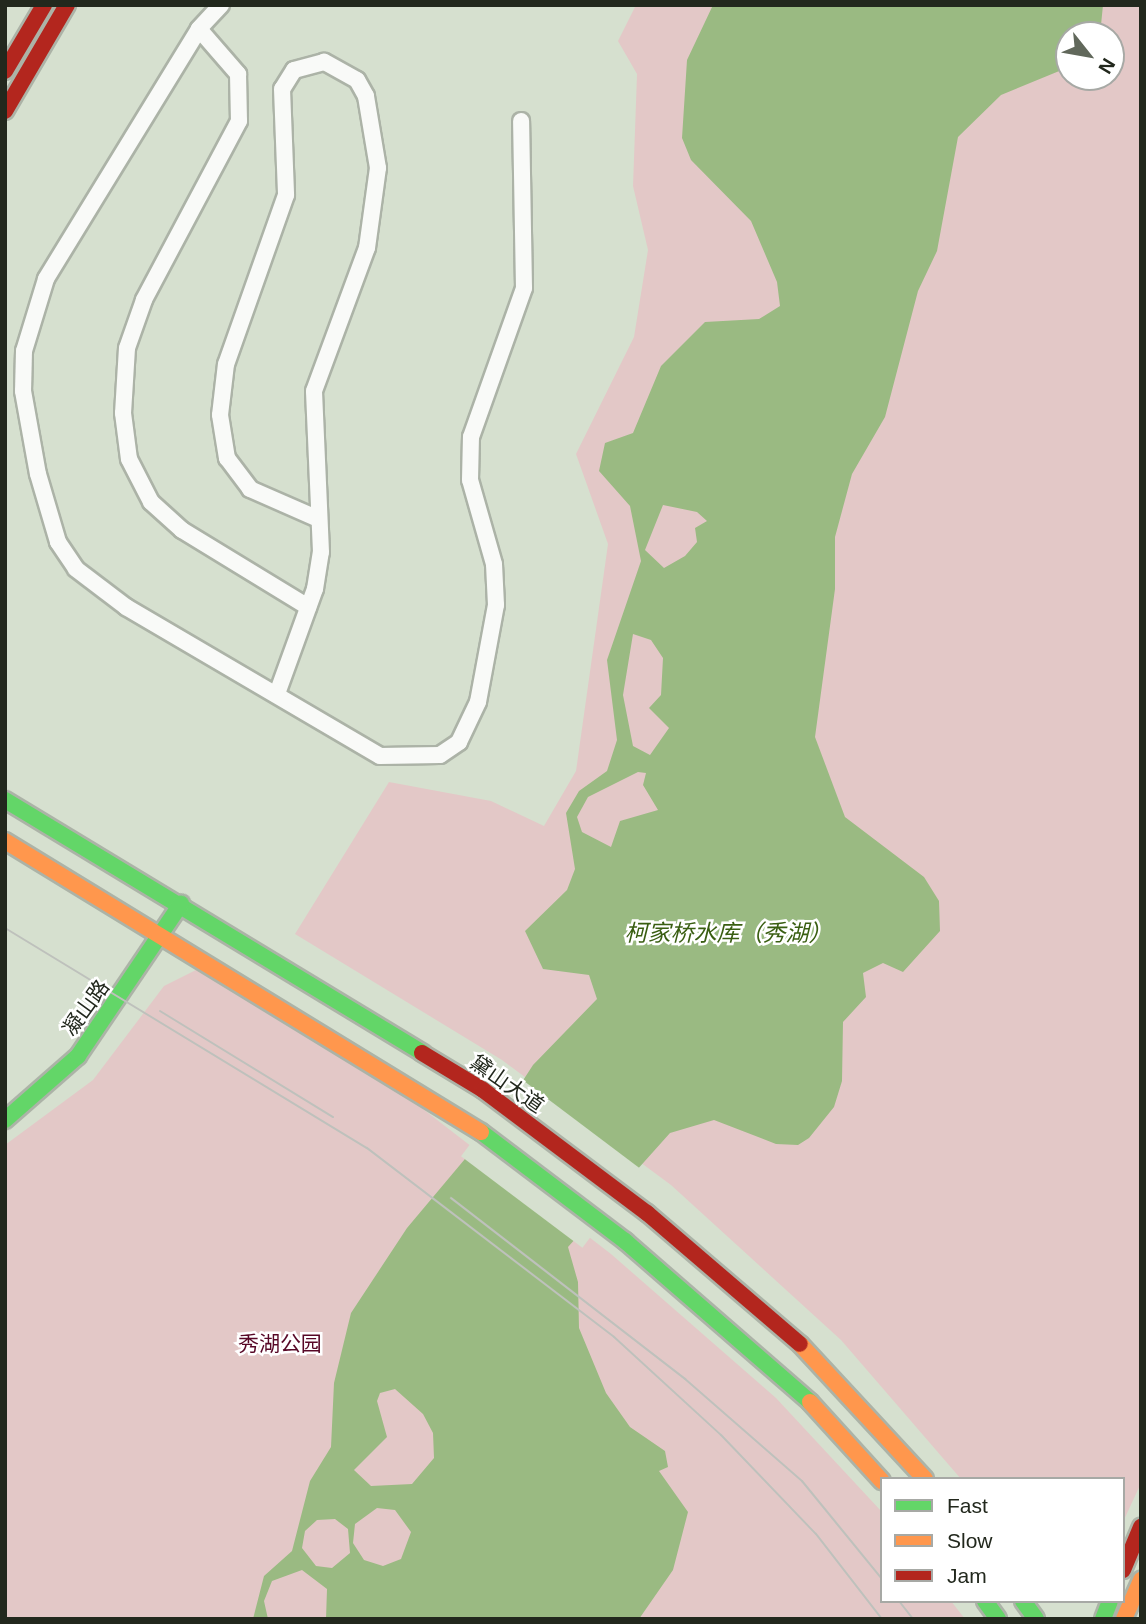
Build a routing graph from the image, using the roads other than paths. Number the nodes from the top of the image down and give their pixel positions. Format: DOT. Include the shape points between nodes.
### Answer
graph roads {
  1 [pos="44,5"];
  2 [pos="67,5"];
  3 [pos="221,5"];
  4 [pos="200,29"];
  5 [pos="5,71"];
  6 [pos="5,111"];
  7 [pos="521,121"];
  8 [pos="316,518"];
  9 [pos="308,607"];
  10 [pos="278,691"];
  11 [pos="5,800"];
  12 [pos="5,841"];
  13 [pos="181,904"];
  14 [pos="164,932"];
  15 [pos="5,1120"];
  16 [pos="923,1477"];
  17 [pos="880,1479"];
  18 [pos="1141,1527"];
  19 [pos="1125,1565"];
  20 [pos="1141,1580"];
  21 [pos="986,1603"];
  22 [pos="1024,1603"];
  23 [pos="998,1619"];
  24 [pos="1036,1619"];
  25 [pos="1125,1619"];
  1 -- 5 [label="main road"];
  2 -- 6 [label="main road"];
  3 -- 4 [label="street"];
  4 -- 9 [label="street" via="238,74 239,121 144,300 127,348 123,413 130,459 150,502 182,530"];
  4 -- 10 [label="street" via="46,279 24,351 23,391 58,542 76,569 126,607"];
  7 -- 10 [label="street" via="524,288 471,437 470,480 494,564 496,605 478,702 459,742 440,755 380,757"];
  8 -- 8 [label="street" via="314,391 367,248 378,168 366,96 358,80 324,62 295,70 282,89 286,195 226,364 220,415 227,458 250,489"];
  8 -- 9 [label="street" via="321,552"];
  9 -- 10 [label="street"];
  11 -- 13 [label="main road, 黛山大道"];
  12 -- 14 [label="main road"];
  13 -- 14 [label="main road, 凝山路"];
  13 -- 16 [label="main road, 黛山大道" via="483,1090 647,1213 828,1368"];
  14 -- 15 [label="main road, 凝山路" via="78,1056"];
  14 -- 17 [label="main road" via="463,1119 625,1241 806,1398"];
  18 -- 19 [label="main road"];
  20 -- 25 [label="main road"];
  21 -- 23 [label="main road"];
  22 -- 24 [label="main road"];
}
